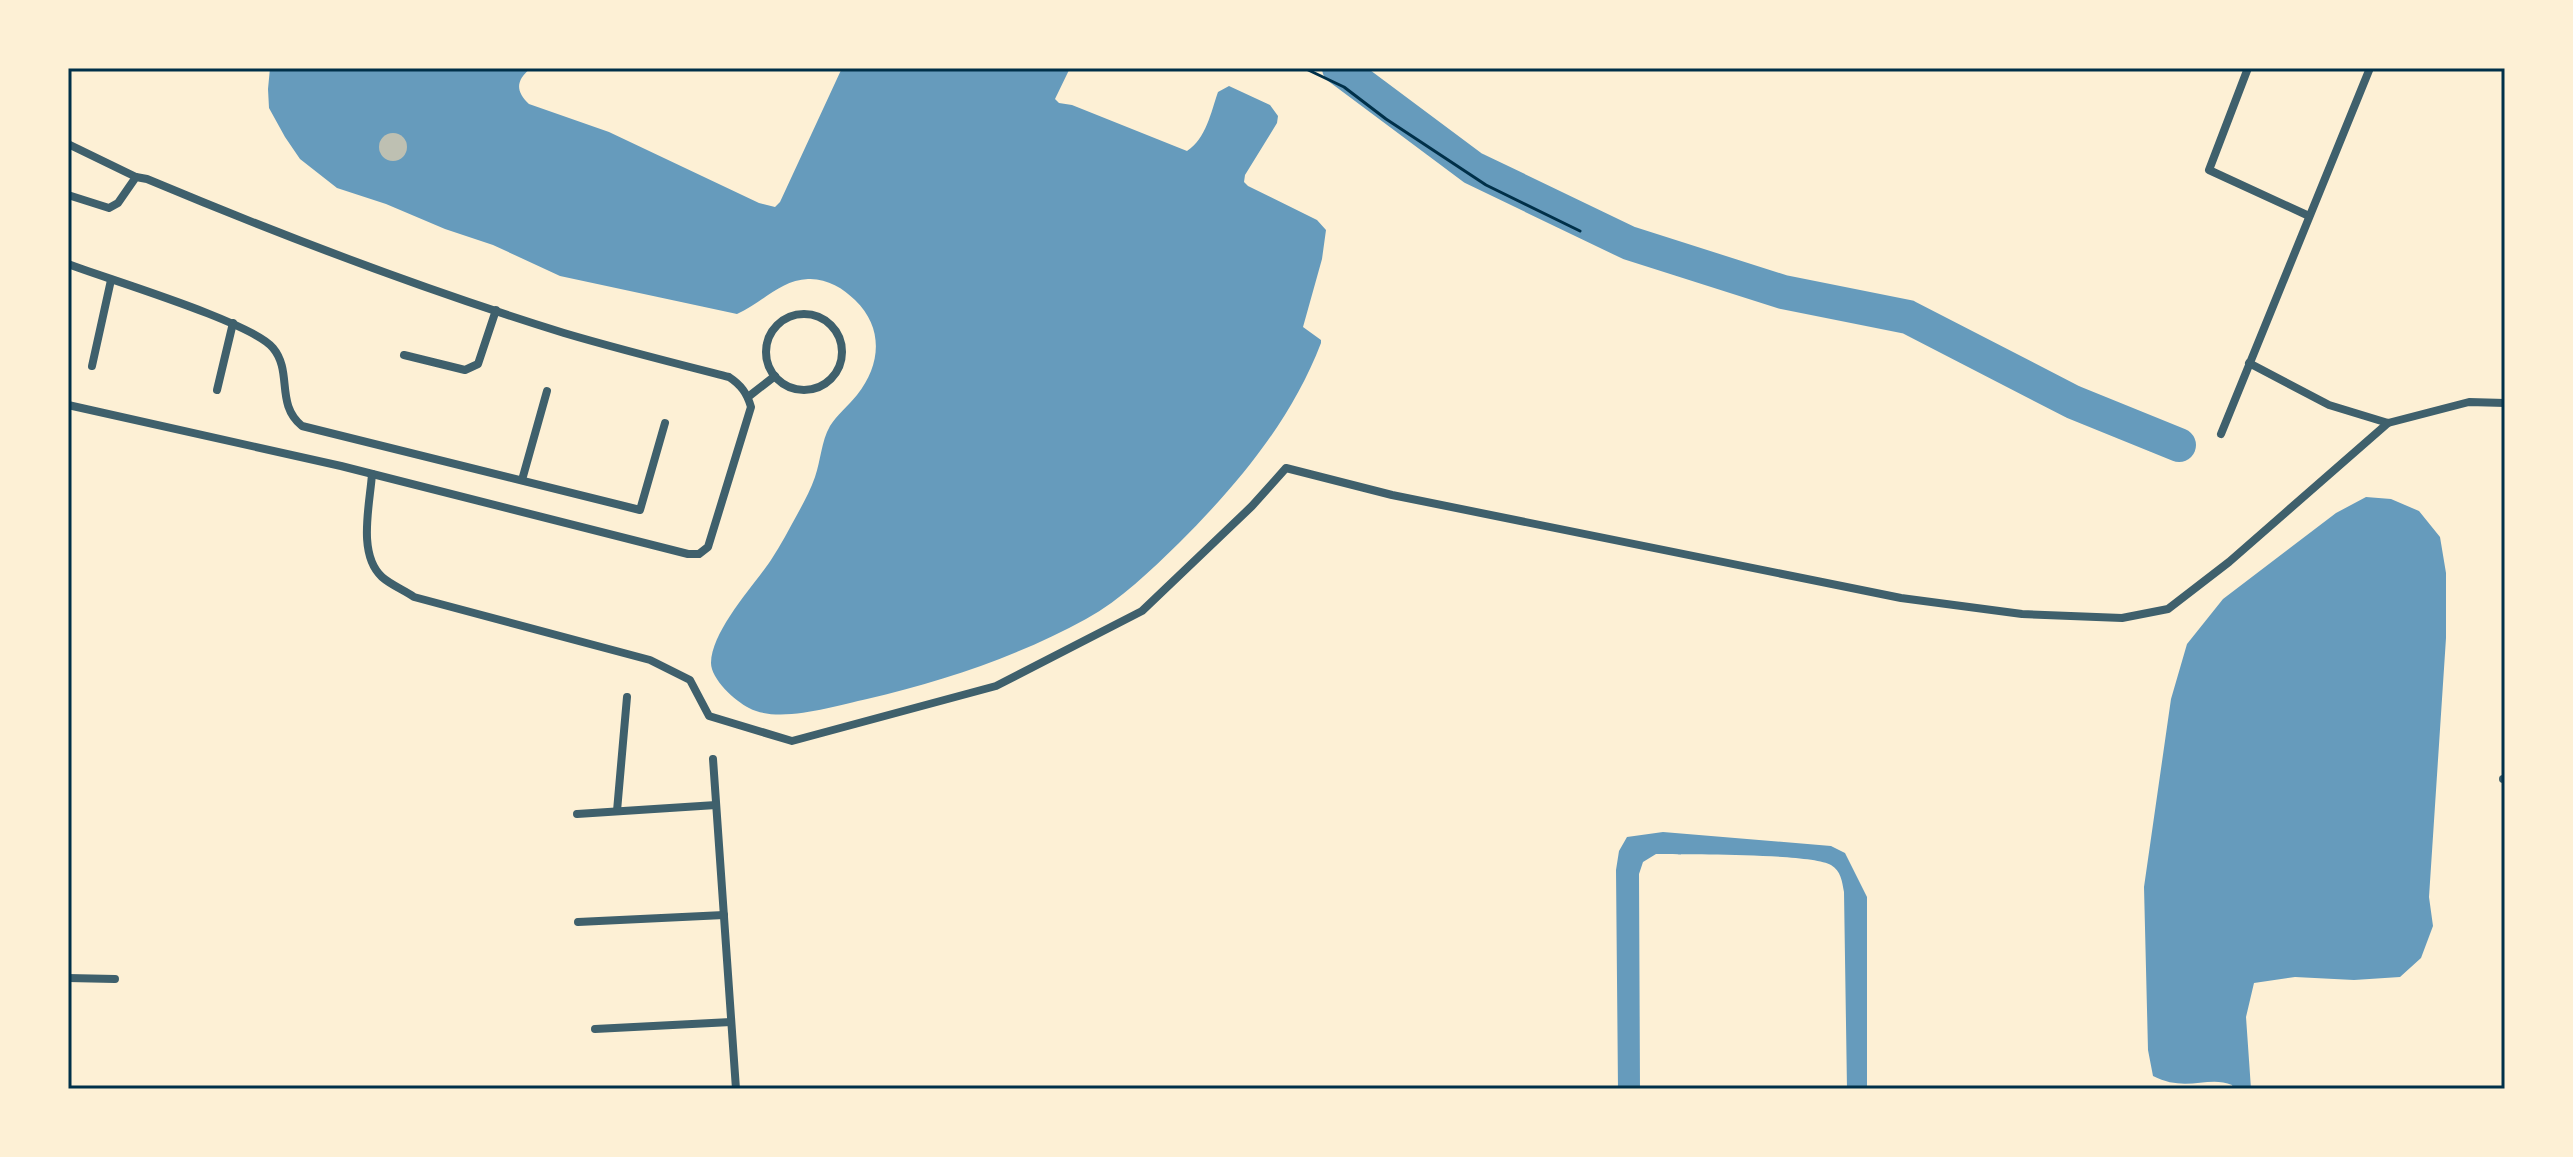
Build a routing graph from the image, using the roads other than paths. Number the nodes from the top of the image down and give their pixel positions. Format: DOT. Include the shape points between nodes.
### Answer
graph roads {
  1 [pos="2248,68"];
  2 [pos="2370,68"];
  3 [pos="68,144"];
  4 [pos="136,177"];
  5 [pos="68,195"];
  6 [pos="2309,216"];
  7 [pos="68,264"];
  8 [pos="111,280"];
  9 [pos="496,310"];
  10 [pos="233,323"];
  11 [pos="404,355"];
  12 [pos="2249,363"];
  13 [pos="92,366"];
  14 [pos="775,376"];
  15 [pos="217,390"];
  16 [pos="547,391"];
  17 [pos="748,397"];
  18 [pos="2505,403"];
  19 [pos="68,405"];
  20 [pos="665,423"];
  21 [pos="2388,423"];
  22 [pos="2221,434"];
  23 [pos="372,474"];
  24 [pos="522,480"];
  25 [pos="627,697"];
  26 [pos="713,759"];
  27 [pos="716,805"];
  28 [pos="617,811"];
  29 [pos="577,814"];
  30 [pos="724,915"];
  31 [pos="578,922"];
  32 [pos="68,978"];
  33 [pos="115,979"];
  34 [pos="731,1022"];
  35 [pos="595,1029"];
  36 [pos="736,1089"];
  1 -- 6 [label="street" via="2209,170"];
  2 -- 6 [label="street"];
  3 -- 4 [label="street"];
  4 -- 5 [label="street" via="109,208"];
  4 -- 9 [label="street"];
  6 -- 12 [label="street"];
  7 -- 8 [label="street"];
  8 -- 10 [label="street"];
  8 -- 13 [label="street"];
  9 -- 11 [label="street" via="478,364 472,368"];
  9 -- 17 [label="street" via="729,377"];
  10 -- 15 [label="street"];
  10 -- 24 [label="street" via="273,348 284,375 287,406 302,426"];
  12 -- 21 [label="street" via="2329,405"];
  12 -- 22 [label="street"];
  14 -- 14 [label="street" via="767,346 784,320 815,315 833,327 841,357 824,384 793,388"];
  14 -- 17 [label="street"];
  16 -- 24 [label="street"];
  17 -- 23 [label="street" via="747,423 708,547 699,554"];
  18 -- 21 [label="street" via="2469,402"];
  19 -- 23 [label="street"];
  20 -- 24 [label="street" via="640,510"];
  21 -- 23 [label="street" via="2168,609 2122,618 2022,614 1901,598 1407,498 1286,468 1142,611 996,686 792,741 709,716 690,680 650,660 414,597 380,576 368,552"];
  25 -- 28 [label="street"];
  26 -- 27 [label="street"];
  27 -- 28 [label="street"];
  27 -- 30 [label="street"];
  28 -- 29 [label="street"];
  30 -- 31 [label="street"];
  30 -- 34 [label="street"];
  32 -- 33 [label="street"];
  34 -- 35 [label="street"];
  34 -- 36 [label="street"];
}
